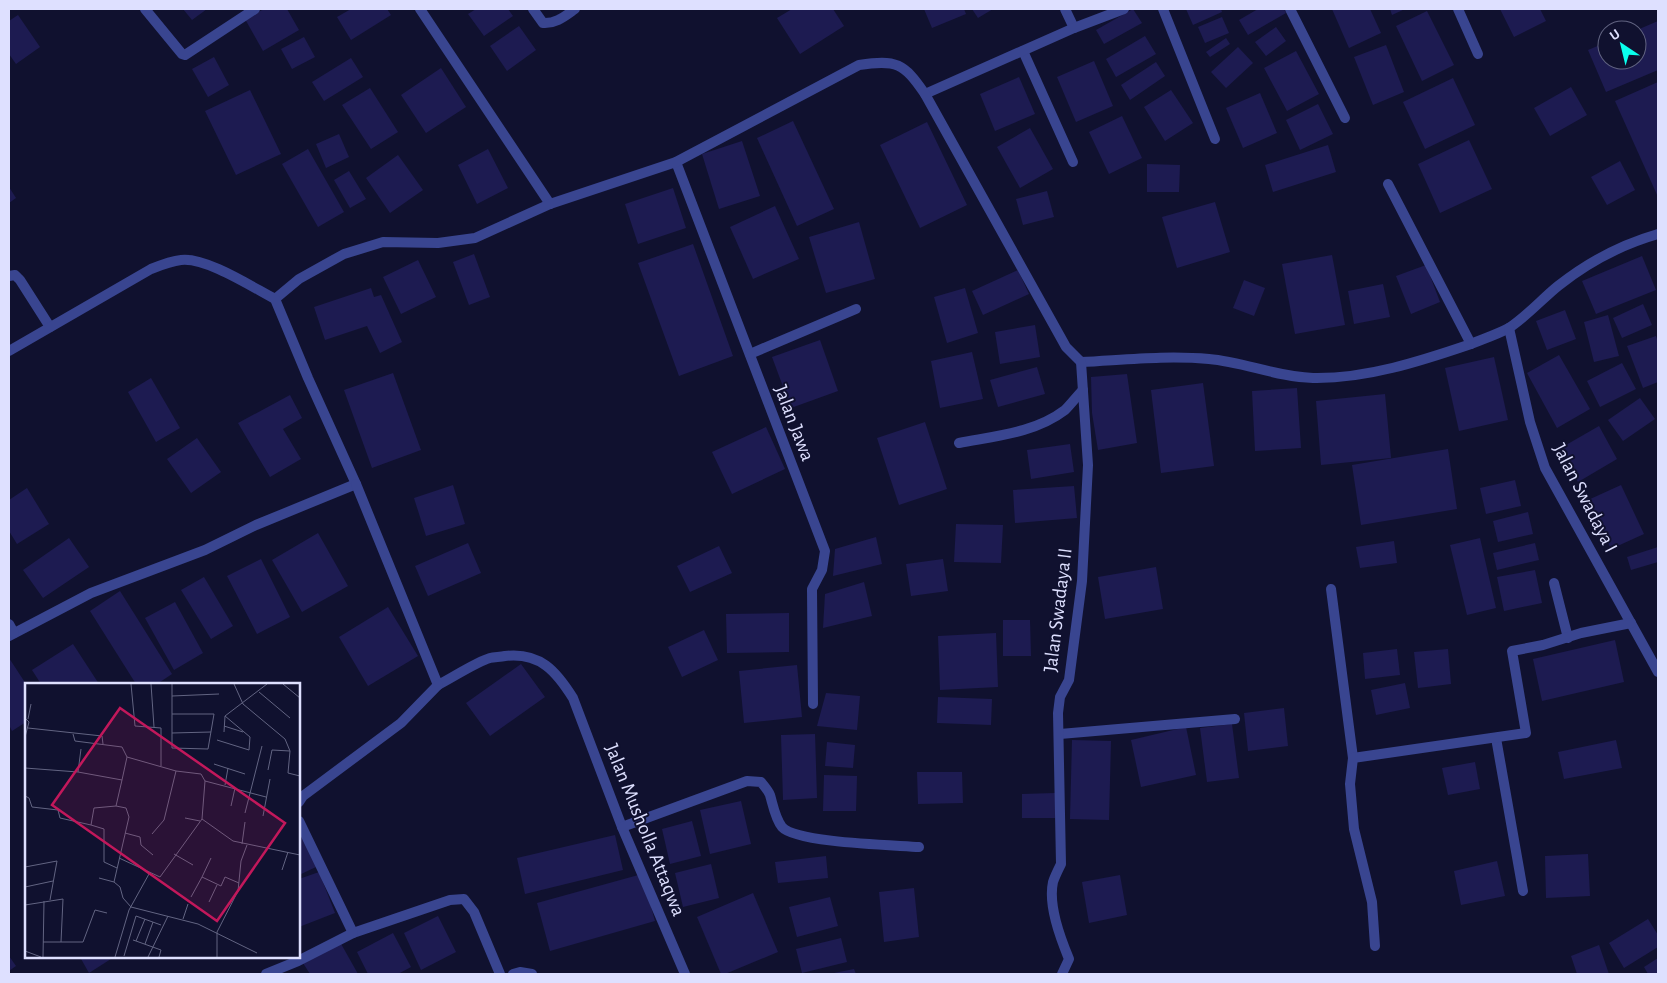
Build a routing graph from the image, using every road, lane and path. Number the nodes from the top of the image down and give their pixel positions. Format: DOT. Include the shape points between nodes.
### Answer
graph roads {
  1 [pos="145,9"];
  2 [pos="255,9"];
  3 [pos="420,9"];
  4 [pos="532,9"];
  5 [pos="574,9"];
  6 [pos="1065,9"];
  7 [pos="1124,9"];
  8 [pos="1162,9"];
  9 [pos="1290,9"];
  10 [pos="1458,9"];
  11 [pos="1074,28"];
  12 [pos="1023,51"];
  13 [pos="1478,54"];
  14 [pos="925,94"];
  15 [pos="1345,118"];
  16 [pos="1215,138"];
  17 [pos="676,162"];
  18 [pos="1073,162"];
  19 [pos="1388,184"];
  20 [pos="550,204"];
  21 [pos="1658,234"];
  22 [pos="9,276"];
  23 [pos="275,299"];
  24 [pos="856,309"];
  25 [pos="50,327"];
  26 [pos="1509,328"];
  27 [pos="1472,344"];
  28 [pos="9,351"];
  29 [pos="750,354"];
  30 [pos="1080,362"];
  31 [pos="1083,390"];
  32 [pos="959,443"];
  33 [pos="356,484"];
  34 [pos="1554,583"];
  35 [pos="1331,589"];
  36 [pos="1631,623"];
  37 [pos="9,624"];
  38 [pos="11,635"];
  39 [pos="1568,638"];
  40 [pos="1658,672"];
  41 [pos="438,685"];
  42 [pos="814,704"];
  43 [pos="1235,718"];
  44 [pos="1060,734"];
  45 [pos="1496,738"];
  46 [pos="1354,758"];
  47 [pos="300,800"];
  48 [pos="300,823"];
  49 [pos="622,827"];
  50 [pos="919,847"];
  51 [pos="1523,891"];
  52 [pos="353,933"];
  53 [pos="1375,946"];
  54 [pos="300,958"];
  55 [pos="297,959"];
  56 [pos="266,974"];
  57 [pos="500,974"];
  58 [pos="513,974"];
  59 [pos="532,974"];
  60 [pos="686,974"];
  61 [pos="1062,974"];
  1 -- 2 [label="street" via="184,55"];
  3 -- 20 [label="street"];
  4 -- 5 [label="street" via="543,23 550,24"];
  6 -- 11 [label="street"];
  7 -- 11 [label="street"];
  8 -- 16 [label="street"];
  9 -- 15 [label="street"];
  10 -- 13 [label="street"];
  11 -- 12 [label="street"];
  12 -- 14 [label="street"];
  12 -- 18 [label="street"];
  14 -- 17 [label="street" via="915,79 891,62 859,65"];
  14 -- 30 [label="street" via="1066,347"];
  17 -- 20 [label="street"];
  17 -- 29 [label="street, Jalan Jawa"];
  19 -- 27 [label="street"];
  20 -- 23 [label="street" via="475,238 438,243 383,242 344,254 299,280"];
  21 -- 26 [label="street" via="1581,270"];
  22 -- 25 [label="street" via="16,275"];
  23 -- 25 [label="street" via="208,265 196,260 182,260 151,269"];
  23 -- 33 [label="street"];
  24 -- 29 [label="street"];
  25 -- 28 [label="street"];
  26 -- 27 [label="street"];
  26 -- 36 [label="street, Jalan Swadaya I" via="1530,422 1545,468"];
  27 -- 30 [label="street" via="1393,368 1343,377 1312,378 1211,359 1176,357"];
  29 -- 42 [label="street, Jalan Jawa" via="824,551 822,570 812,589"];
  30 -- 31 [label="street, Jalan Swadaya II"];
  31 -- 32 [label="street" via="1066,409 1047,422 998,437"];
  31 -- 44 [label="street, Jalan Swadaya II" via="1088,465 1082,580 1069,680 1060,697"];
  33 -- 38 [label="street" via="205,550 91,593"];
  33 -- 41 [label="street"];
  34 -- 39 [label="street"];
  35 -- 46 [label="street"];
  36 -- 39 [label="street"];
  36 -- 40 [label="street, Jalan Swadaya I"];
  37 -- 38 [label="street"];
  39 -- 45 [label="street" via="1512,651 1526,733"];
  41 -- 47 [label="street, Jalan Musholla Attaqwa" via="402,723"];
  41 -- 49 [label="street, Jalan Musholla Attaqwa" via="490,658 514,655 533,658 547,665 573,698"];
  43 -- 44 [label="street"];
  44 -- 61 [label="street, Jalan Swadaya II" via="1061,864 1053,881 1052,900 1068,959"];
  45 -- 46 [label="street"];
  45 -- 51 [label="street"];
  46 -- 53 [label="street" via="1350,784 1354,829 1372,902"];
  48 -- 52 [label="street"];
  49 -- 50 [label="street" via="747,781 760,782 769,792 783,827 793,834"];
  49 -- 60 [label="street, Jalan Musholla Attaqwa"];
  52 -- 54 [label="street"];
  52 -- 57 [label="street" via="450,900 464,899 474,912"];
  55 -- 56 [label="street"];
  58 -- 59 [label="street"];
}
